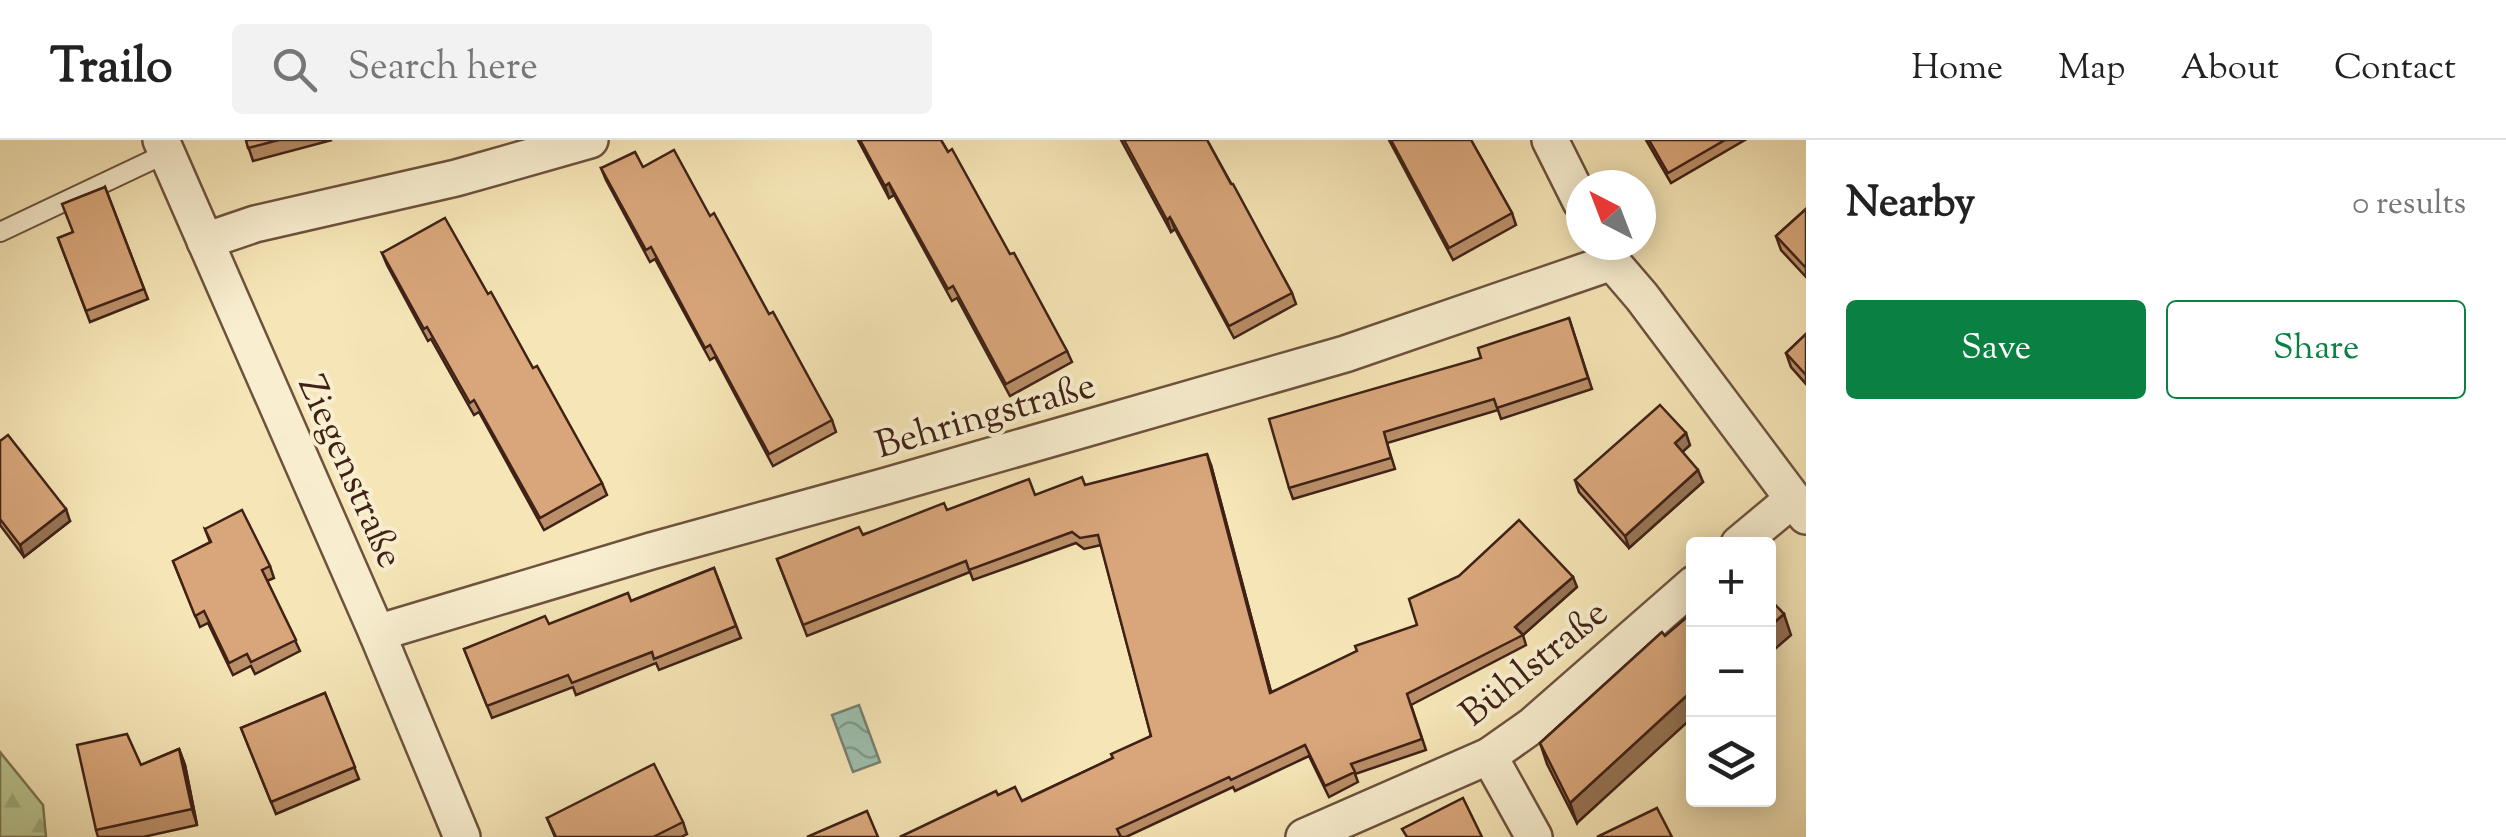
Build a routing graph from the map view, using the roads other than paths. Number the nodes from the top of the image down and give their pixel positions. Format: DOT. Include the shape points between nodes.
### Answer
graph roads {
  1 [pos="590,140"];
  2 [pos="1550,140"];
  3 [pos="164,146"];
  4 [pos="1566,172"];
  5 [pos="0,232"];
  6 [pos="205,241"];
  7 [pos="1591,260"];
  8 [pos="1612,260"];
  9 [pos="1800,508"];
  10 [pos="1752,537"];
  11 [pos="1686,591"];
  12 [pos="376,633"];
  13 [pos="1488,756"];
  14 [pos="462,837"];
  15 [pos="1304,837"];
  16 [pos="1534,837"];
  1 -- 6 [label="street"];
  2 -- 4 [label="street"];
  3 -- 5 [label="lane"];
  3 -- 6 [label="street, Ziegenstraße"];
  6 -- 12 [label="street, Ziegenstraße"];
  7 -- 12 [label="street, Behringstraße" via="1345,354"];
  8 -- 9 [label="street"];
  9 -- 10 [label="street"];
  11 -- 13 [label="street, Bühlstraße"];
  12 -- 14 [label="street, Ziegenstraße"];
  13 -- 15 [label="street, Bühlstraße"];
  13 -- 16 [label="street"];
}
